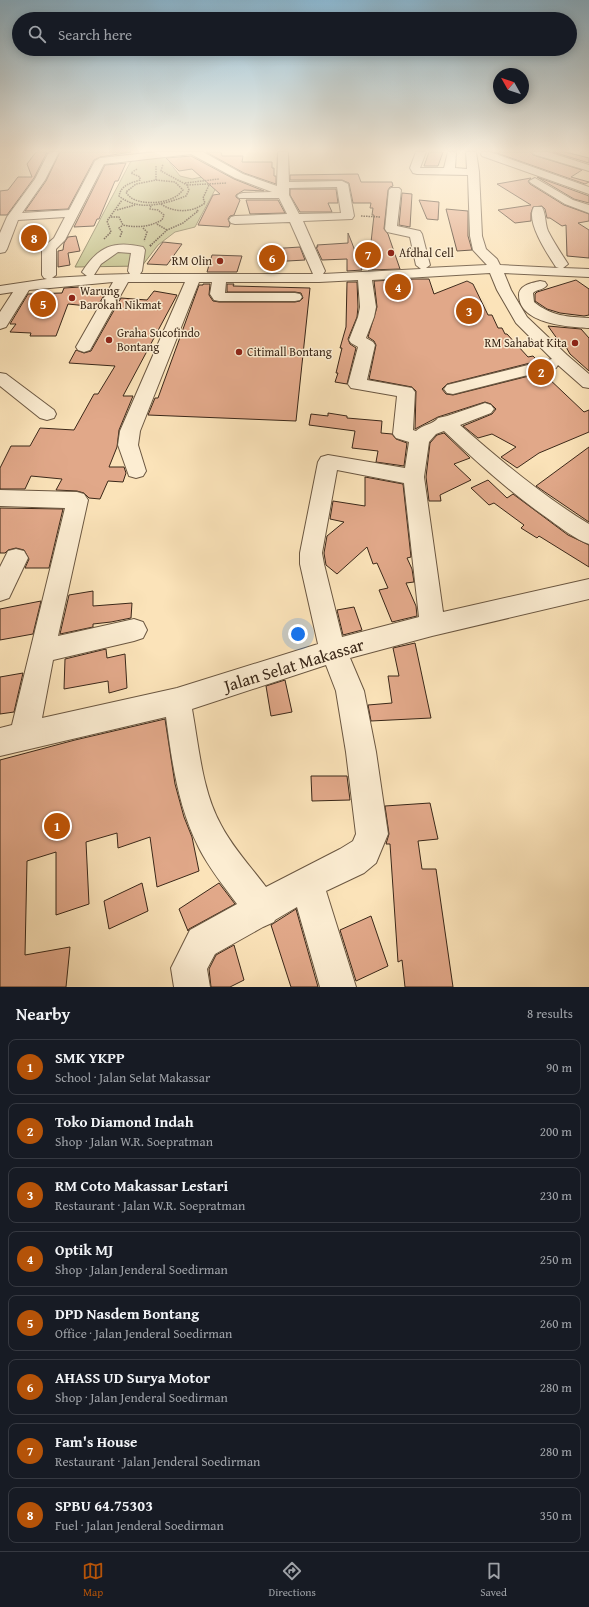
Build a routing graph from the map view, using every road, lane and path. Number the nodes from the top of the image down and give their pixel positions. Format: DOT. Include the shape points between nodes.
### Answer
graph roads {
  1 [pos="27,198"];
  2 [pos="79,198"];
  3 [pos="131,198"];
  4 [pos="174,198"];
  5 [pos="180,198"];
  6 [pos="203,198"];
  7 [pos="286,198"];
  8 [pos="345,198"];
  9 [pos="394,198"];
  10 [pos="474,198"];
  11 [pos="563,198"];
  12 [pos="122,200"];
  13 [pos="161,204"];
  14 [pos="138,205"];
  15 [pos="151,205"];
  16 [pos="196,208"];
  17 [pos="589,209"];
  18 [pos="116,210"];
  19 [pos="538,210"];
  20 [pos="73,213"];
  21 [pos="111,216"];
  22 [pos="348,216"];
  23 [pos="13,217"];
  24 [pos="295,218"];
  25 [pos="391,218"];
  26 [pos="234,220"];
  27 [pos="156,224"];
  28 [pos="167,230"];
  29 [pos="115,248"];
  30 [pos="0,249"];
  31 [pos="138,250"];
  32 [pos="485,262"];
  33 [pos="561,264"];
  34 [pos="423,265"];
  35 [pos="589,265"];
  36 [pos="534,270"];
  37 [pos="89,272"];
  38 [pos="318,272"];
  39 [pos="589,273"];
  40 [pos="49,275"];
  41 [pos="129,275"];
  42 [pos="364,275"];
  43 [pos="194,278"];
  44 [pos="0,282"];
  45 [pos="220,282"];
  46 [pos="540,285"];
  47 [pos="24,286"];
  48 [pos="0,290"];
  49 [pos="504,290"];
  50 [pos="294,298"];
  51 [pos="521,320"];
  52 [pos="589,323"];
  53 [pos="0,324"];
  54 [pos="589,326"];
  55 [pos="84,347"];
  56 [pos="550,364"];
  57 [pos="0,378"];
  58 [pos="589,383"];
  59 [pos="453,389"];
  60 [pos="589,399"];
  61 [pos="485,409"];
  62 [pos="47,414"];
  63 [pos="445,422"];
  64 [pos="420,439"];
  65 [pos="136,471"];
  66 [pos="414,477"];
  67 [pos="0,498"];
  68 [pos="589,535"];
  69 [pos="16,558"];
  70 [pos="589,589"];
  71 [pos="0,591"];
  72 [pos="432,625"];
  73 [pos="134,630"];
  74 [pos="42,651"];
  75 [pos="334,651"];
  76 [pos="177,701"];
  77 [pos="12,740"];
  78 [pos="307,884"];
  79 [pos="262,910"];
  80 [pos="192,987"];
  81 [pos="338,987"];
  1 -- 23 [label="street"];
  2 -- 20 [label="street"];
  3 -- 4 [label="path" via="153,202"];
  5 -- 13 [label="path"];
  6 -- 16 [label="path" via="205,203"];
  7 -- 24 [label="street"];
  8 -- 22 [label="street"];
  9 -- 25 [label="street"];
  10 -- 32 [label="street" via="476,236"];
  11 -- 17 [label="street"];
  12 -- 14 [label="path"];
  12 -- 18 [label="path"];
  13 -- 15 [label="path"];
  13 -- 16 [label="path" via="164,208 172,210"];
  14 -- 15 [label="path"];
  14 -- 18 [label="path"];
  15 -- 27 [label="path" via="150,208 164,215"];
  16 -- 28 [label="path" via="198,211 194,216"];
  18 -- 21 [label="path"];
  19 -- 33 [label="street" via="537,217 542,230"];
  20 -- 23 [label="street"];
  20 -- 40 [label="street" via="59,240 49,248"];
  21 -- 27 [label="path" via="120,217 123,225 134,227 143,228"];
  21 -- 29 [label="path" via="107,221 112,232 99,249"];
  22 -- 24 [label="street"];
  22 -- 25 [label="path"];
  23 -- 30 [label="street"];
  24 -- 26 [label="street"];
  24 -- 38 [label="street"];
  25 -- 34 [label="street" via="391,230 417,235"];
  27 -- 28 [label="path"];
  28 -- 31 [label="path" via="146,250"];
  29 -- 31 [label="street"];
  29 -- 37 [label="street" via="96,261"];
  31 -- 41 [label="street"];
  32 -- 33 [label="street"];
  32 -- 34 [label="street"];
  32 -- 36 [label="street"];
  32 -- 42 [label="street"];
  32 -- 49 [label="street"];
  32 -- 56 [label="street" via="492,294 510,324"];
  33 -- 35 [label="street"];
  34 -- 38 [label="street"];
  36 -- 39 [label="street"];
  36 -- 49 [label="street" via="510,281"];
  37 -- 40 [label="street"];
  37 -- 41 [label="street"];
  38 -- 41 [label="street"];
  40 -- 44 [label="street"];
  41 -- 43 [label="street"];
  41 -- 47 [label="street"];
  41 -- 55 [label="street"];
  42 -- 45 [label="street" via="274,278 274,285 271,286"];
  42 -- 64 [label="street" via="368,307 356,340 367,345 356,384 406,392 403,434"];
  43 -- 45 [label="street"];
  43 -- 65 [label="street" via="130,431 128,445"];
  45 -- 50 [label="street" via="217,294 219,297"];
  46 -- 52 [label="street" via="530,288 526,293 527,304 538,314 556,320"];
  47 -- 48 [label="street"];
  47 -- 53 [label="street"];
  49 -- 51 [label="street"];
  51 -- 54 [label="street"];
  51 -- 58 [label="street"];
  56 -- 59 [label="street"];
  56 -- 60 [label="street"];
  57 -- 62 [label="street"];
  61 -- 63 [label="street"];
  63 -- 64 [label="street" via="429,430"];
  63 -- 68 [label="street" via="544,505"];
  64 -- 66 [label="street"];
  66 -- 72 [label="street"];
  66 -- 75 [label="street" via="328,462 311,553"];
  67 -- 74 [label="street" via="77,500"];
  69 -- 71 [label="street"];
  70 -- 72 [label="street, Jalan Selat Makassar"];
  72 -- 75 [label="street, Jalan Selat Makassar"];
  73 -- 74 [label="street"];
  74 -- 77 [label="street"];
  75 -- 76 [label="street, Jalan Selat Makassar"];
  75 -- 78 [label="street" via="350,691 372,834 365,852"];
  76 -- 77 [label="street, Jalan Selat Makassar"];
  76 -- 79 [label="street" via="194,792 204,824 224,858"];
  78 -- 79 [label="street"];
  78 -- 81 [label="street"];
  79 -- 80 [label="street" via="202,942 189,970"];
}
